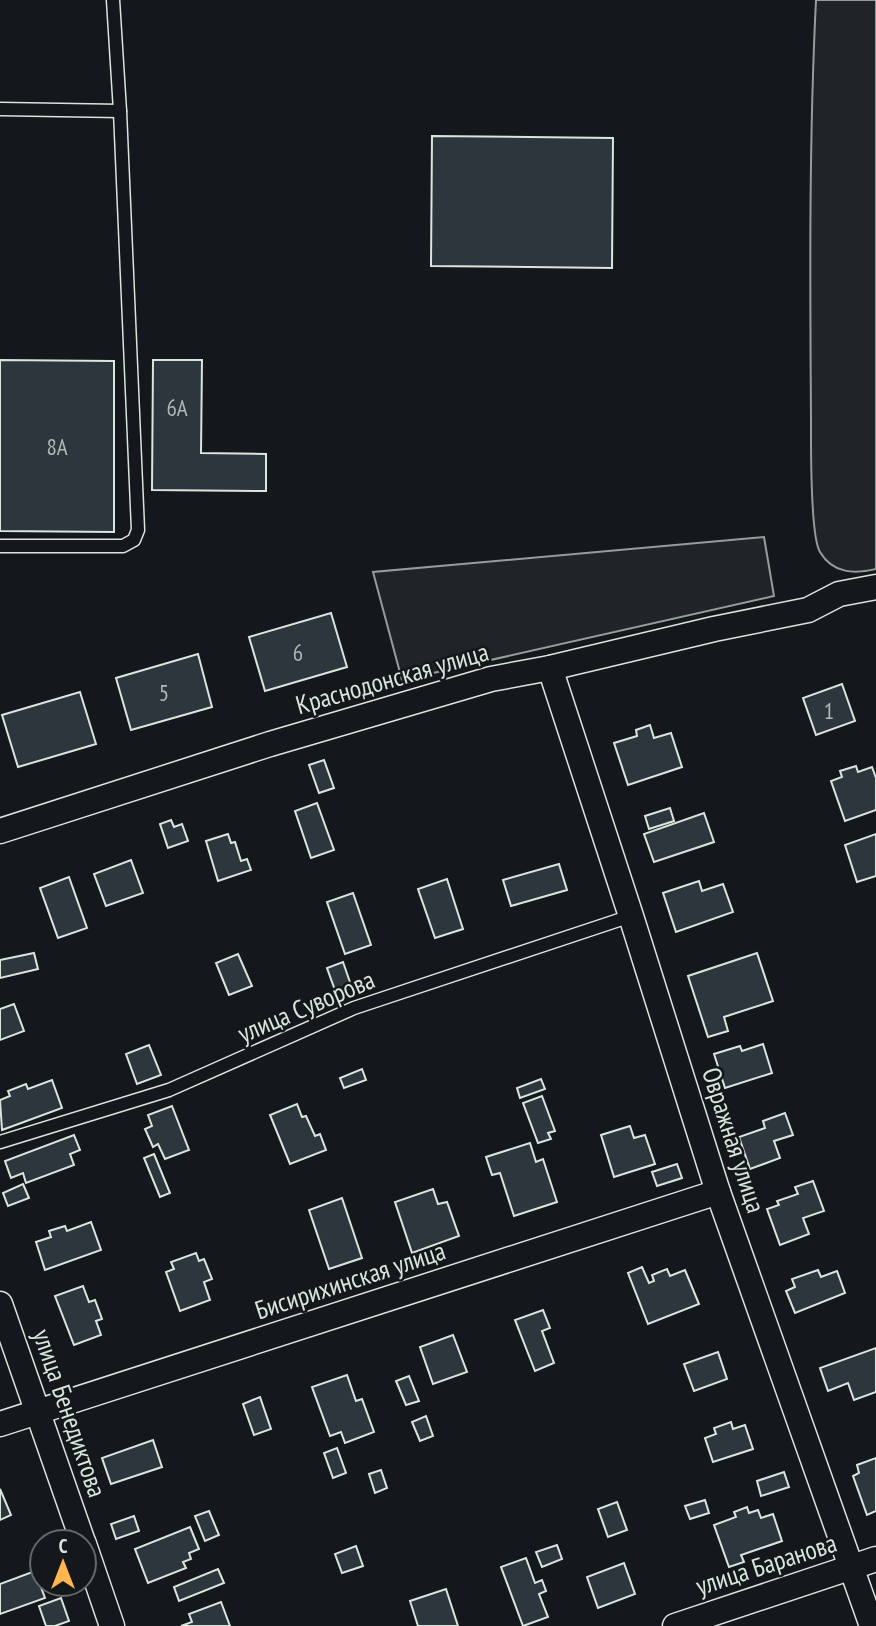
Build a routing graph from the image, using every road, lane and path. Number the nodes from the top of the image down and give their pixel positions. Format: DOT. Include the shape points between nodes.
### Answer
graph roads {
  1 [pos="113,0"];
  2 [pos="0,109"];
  3 [pos="120,111"];
  4 [pos="0,546"];
  5 [pos="876,587"];
  6 [pos="550,668"];
  7 [pos="0,831"];
  8 [pos="631,916"];
  9 [pos="0,1142"];
  10 [pos="718,1192"];
  11 [pos="0,1304"];
  12 [pos="39,1411"];
  13 [pos="0,1424"];
  14 [pos="79,1528"];
  15 [pos="864,1563"];
  16 [pos="98,1584"];
  17 [pos="112,1626"];
  18 [pos="675,1626"];
  19 [pos="872,1626"];
  1 -- 3 [label="lane"];
  2 -- 3 [label="lane"];
  3 -- 4 [label="lane" via="138,530 134,540 123,546"];
  5 -- 6 [label="street, Краснодонская улица" via="839,594 808,610"];
  6 -- 7 [label="street, Краснодонская улица" via="491,679 270,744"];
  6 -- 8 [label="street, Овражная улица"];
  8 -- 9 [label="lane, улица Суворова" via="354,1008 169,1090"];
  8 -- 10 [label="street, Овражная улица"];
  10 -- 12 [label="street, Бисирихинская улица"];
  10 -- 15 [label="street, Овражная улица"];
  11 -- 12 [label="street, улица Бенедиктова"];
  12 -- 13 [label="street, Бисирихинская улица"];
  12 -- 14 [label="street, улица Бенедиктова"];
  15 -- 18 [label="street, улица Баранова"];
  15 -- 19 [label="street, Овражная улица"];
  16 -- 17 [label="street, улица Бенедиктова"];
}
